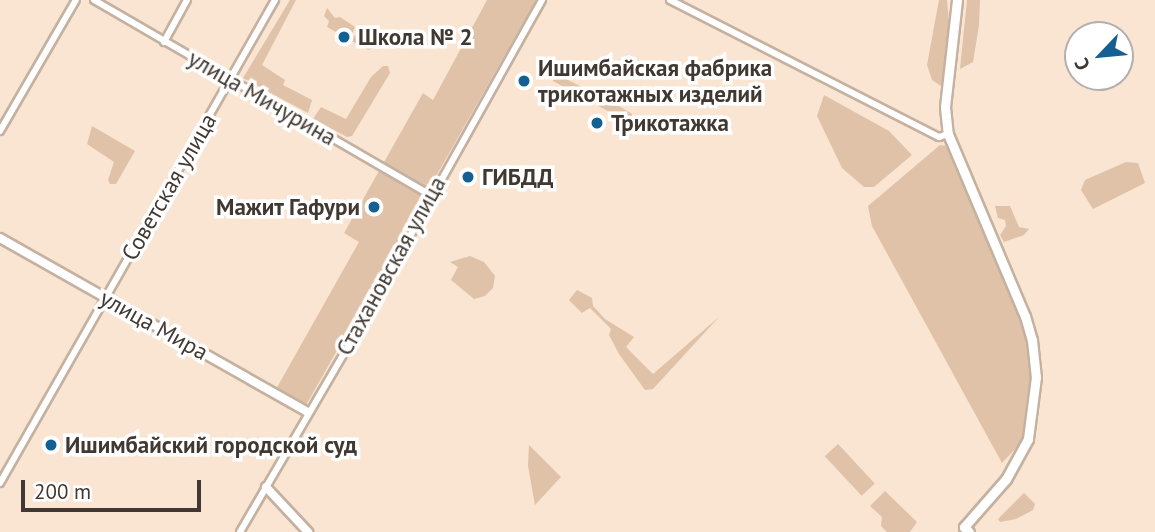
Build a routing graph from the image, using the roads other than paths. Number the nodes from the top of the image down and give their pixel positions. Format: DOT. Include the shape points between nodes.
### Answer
graph roads {
  1 [pos="76,0"];
  2 [pos="94,0"];
  3 [pos="187,0"];
  4 [pos="275,0"];
  5 [pos="542,0"];
  6 [pos="670,0"];
  7 [pos="957,0"];
  8 [pos="164,42"];
  9 [pos="230,80"];
  10 [pos="0,131"];
  11 [pos="948,134"];
  12 [pos="431,195"];
  13 [pos="0,237"];
  14 [pos="105,298"];
  15 [pos="308,412"];
  16 [pos="0,483"];
  17 [pos="266,487"];
  18 [pos="964,530"];
  19 [pos="240,532"];
  20 [pos="307,532"];
  1 -- 10 [label="street"];
  2 -- 8 [label="street, улица Мичурина"];
  3 -- 8 [label="street"];
  4 -- 9 [label="street, Советская улица"];
  5 -- 12 [label="street, Стахановская улица"];
  6 -- 11 [label="street" via="939,137"];
  7 -- 11 [label="main road" via="946,107"];
  8 -- 9 [label="street, улица Мичурина"];
  9 -- 12 [label="street, улица Мичурина"];
  9 -- 14 [label="street, Советская улица"];
  11 -- 18 [label="main road" via="1025,316 1037,377 1028,439 1006,479"];
  12 -- 15 [label="street, Стахановская улица"];
  13 -- 14 [label="street, улица Мира"];
  14 -- 15 [label="street, улица Мира"];
  14 -- 16 [label="street, Советская улица"];
  15 -- 17 [label="street, Стахановская улица"];
  17 -- 19 [label="street, Стахановская улица"];
  17 -- 20 [label="street"];
}
